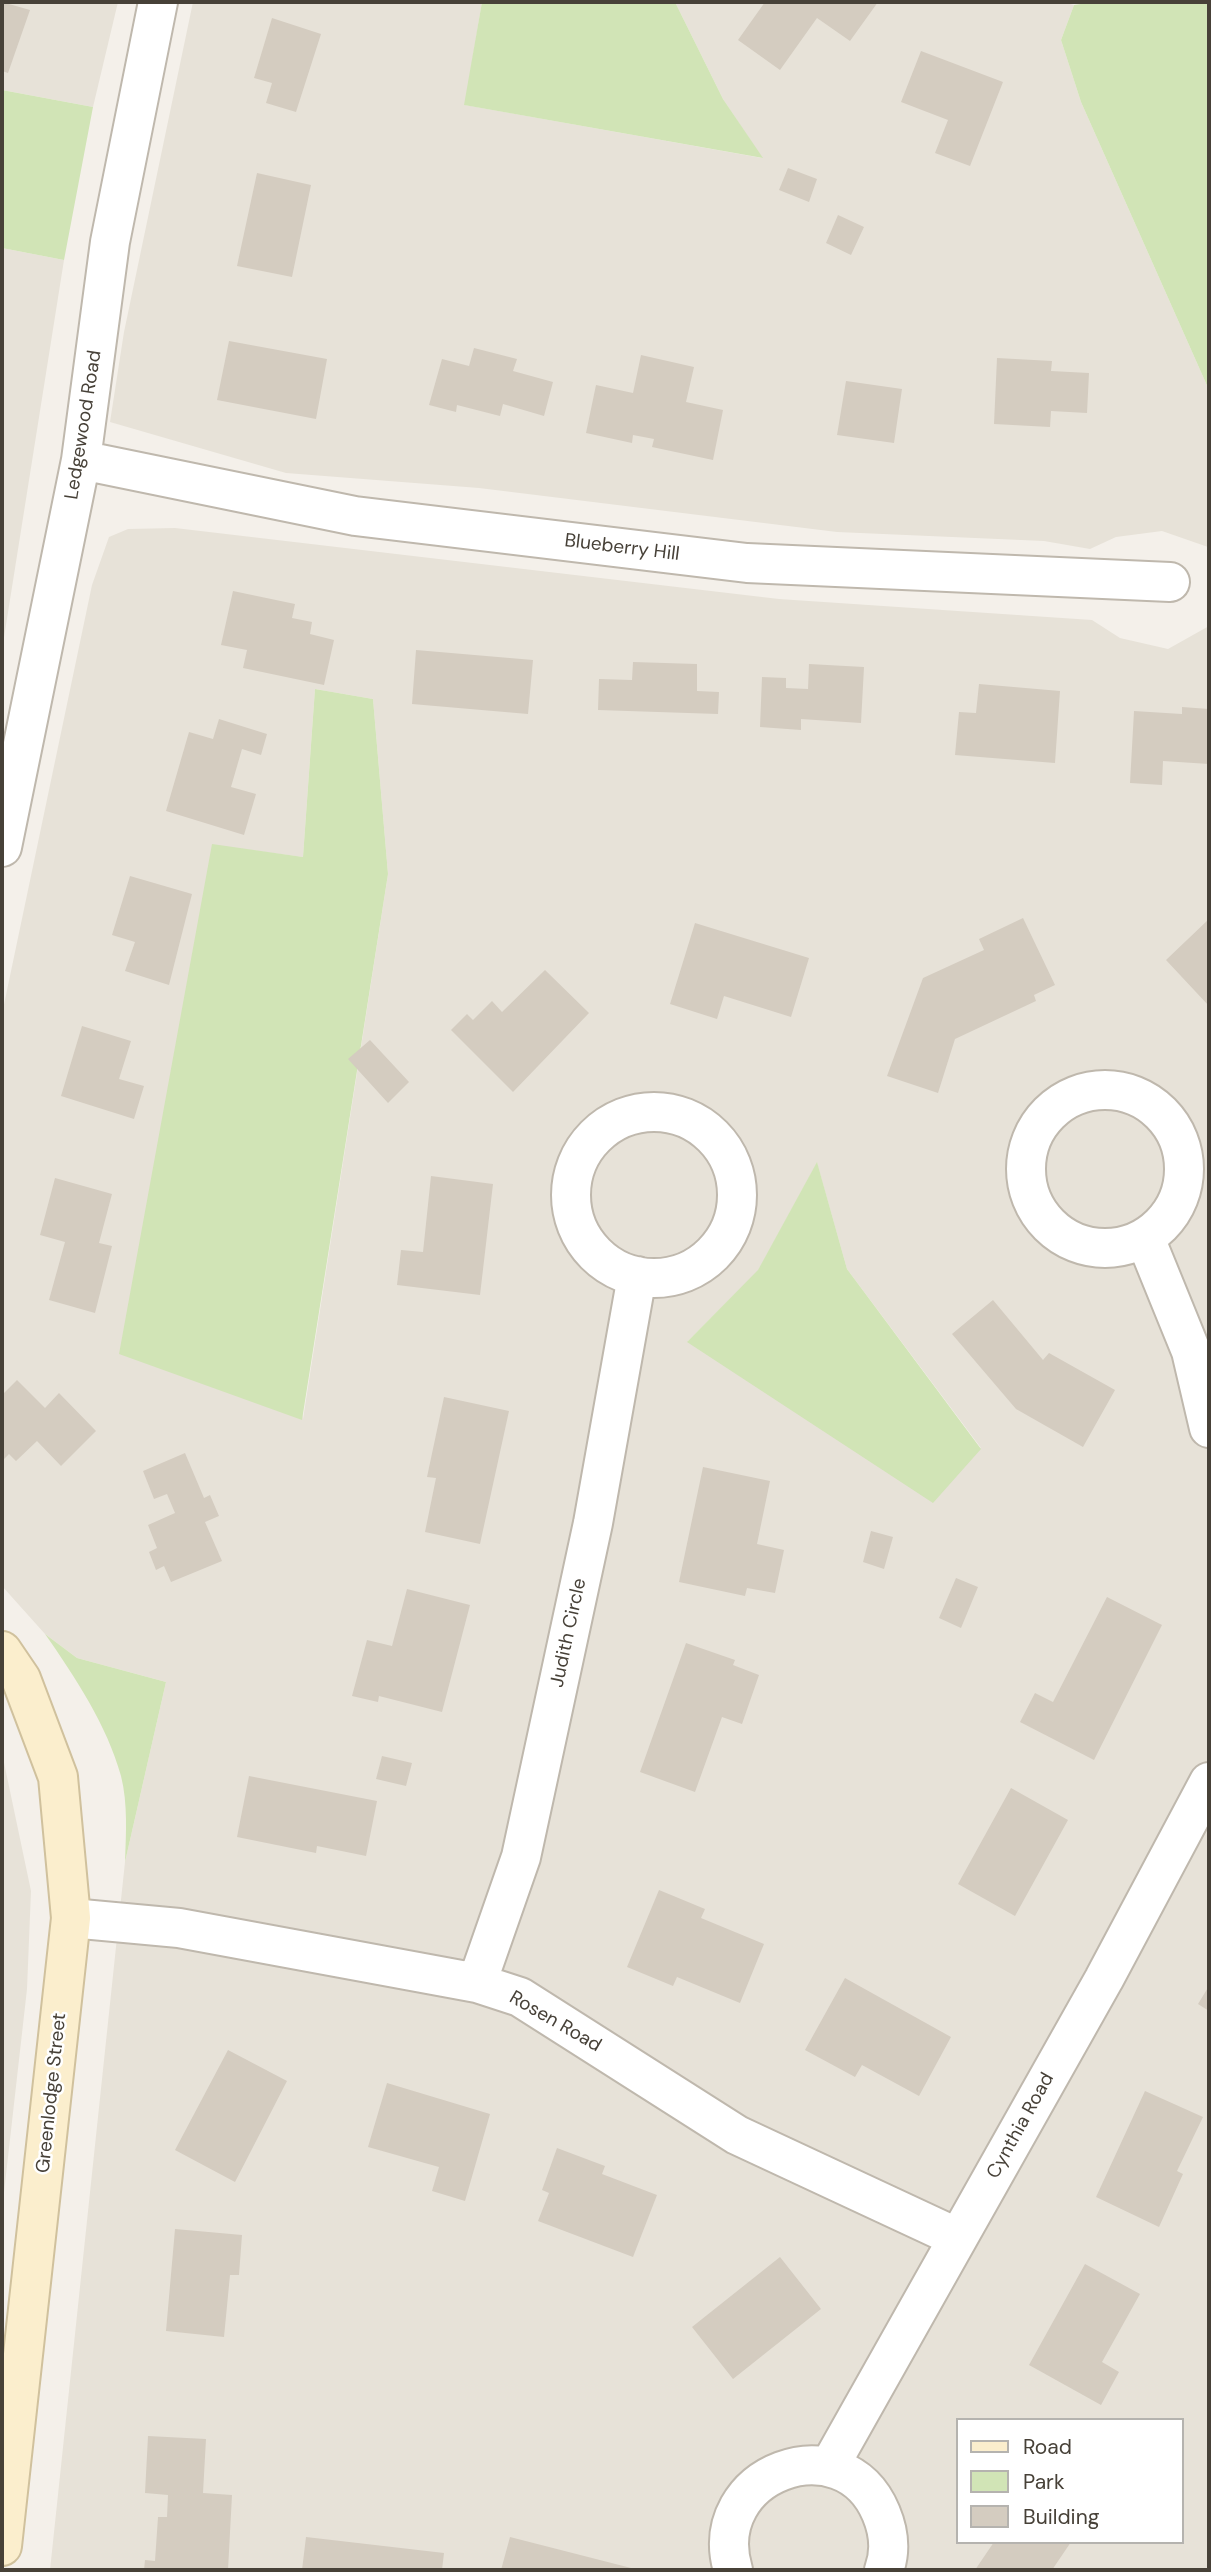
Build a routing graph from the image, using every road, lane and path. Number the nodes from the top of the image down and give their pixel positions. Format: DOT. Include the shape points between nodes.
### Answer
graph roads {
  1 [pos="158,2"];
  2 [pos="80,460"];
  3 [pos="1170,582"];
  4 [pos="2,847"];
  5 [pos="1145,1238"];
  6 [pos="637,1276"];
  7 [pos="1209,1428"];
  8 [pos="2,1651"];
  9 [pos="1209,1782"];
  10 [pos="71,1917"];
  11 [pos="477,1983"];
  12 [pos="958,2238"];
  13 [pos="829,2467"];
  14 [pos="2,2546"];
  15 [pos="733,2570"];
  16 [pos="884,2570"];
  1 -- 2 [label="street, Ledgewood Road" via="110,242"];
  2 -- 3 [label="street, Blueberry Hill" via="355,516 747,563"];
  2 -- 4 [label="street, Ledgewood Road"];
  5 -- 5 [label="street" via="1166,1220 1179,1197 1184,1170 1181,1144 1168,1121 1148,1102 1124,1092 1097,1090 1070,1098 1047,1115 1031,1139 1025,1166 1029,1194 1043,1219 1064,1238 1091,1247 1119,1247"];
  5 -- 7 [label="street" via="1191,1351"];
  6 -- 6 [label="street" via="663,1278 709,1257 735,1214 737,1188 719,1142 699,1125 675,1114 622,1117 600,1131 583,1151 572,1175 573,1215 591,1250 612,1267"];
  6 -- 11 [label="street, Judith Circle" via="593,1523 521,1857"];
  8 -- 10 [label="street, Greenlodge Street" via="21,1679 58,1777"];
  9 -- 12 [label="street, Cynthia Road"];
  10 -- 11 [label="street, Rosen Road" via="179,1928"];
  10 -- 14 [label="street, Greenlodge Street"];
  11 -- 12 [label="street, Rosen Road" via="520,1997 737,2135"];
  12 -- 13 [label="street, Cynthia Road"];
  13 -- 15 [label="street" via="803,2465 777,2471 755,2485 738,2505 730,2530"];
  13 -- 16 [label="street" via="856,2479 876,2501 887,2528 889,2557"];
}
